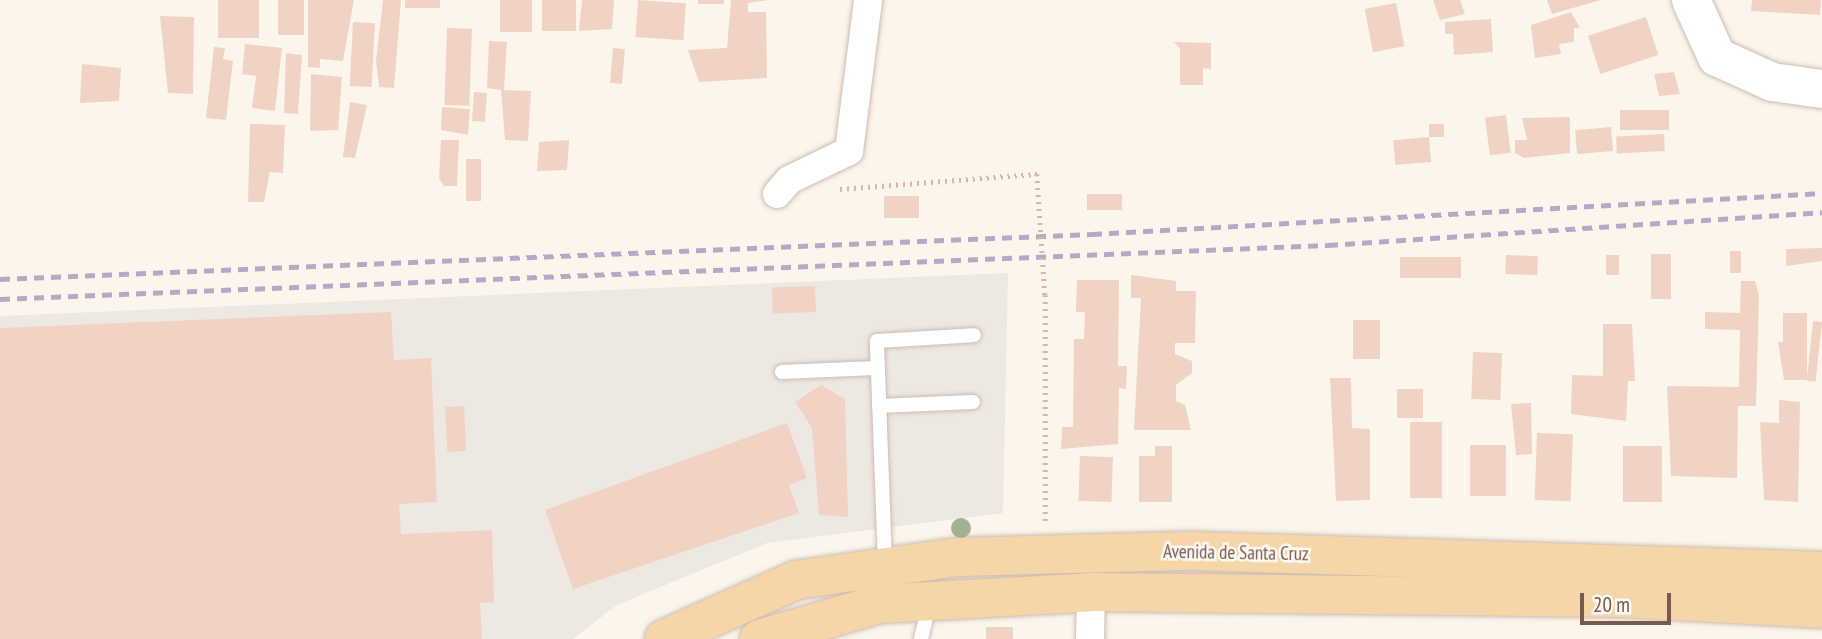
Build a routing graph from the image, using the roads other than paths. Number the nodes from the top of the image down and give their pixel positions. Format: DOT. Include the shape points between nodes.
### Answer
graph roads {
  1 [pos="868,0"];
  2 [pos="1694,11"];
  3 [pos="1822,89"];
  4 [pos="777,194"];
  5 [pos="974,335"];
  6 [pos="876,368"];
  7 [pos="782,372"];
  8 [pos="973,402"];
  9 [pos="878,406"];
  10 [pos="885,563"];
  11 [pos="1822,571"];
  12 [pos="1091,592"];
  13 [pos="930,599"];
  14 [pos="1822,608"];
  15 [pos="664,639"];
  16 [pos="759,639"];
  17 [pos="920,639"];
  18 [pos="1090,639"];
  1 -- 4 [label="street" via="849,151 832,165 789,180"];
  2 -- 3 [label="street" via="1717,57 1738,71"];
  5 -- 6 [label="lane" via="881,339"];
  6 -- 7 [label="lane"];
  6 -- 9 [label="lane"];
  8 -- 9 [label="lane"];
  9 -- 10 [label="lane"];
  10 -- 11 [label="main road, Avenida de Santa Cruz" via="1194,551"];
  10 -- 15 [label="main road, Avenida de Santa Cruz" via="796,580"];
  12 -- 13 [label="main road, Avenida de Santa Cruz"];
  12 -- 14 [label="main road, Avenida de Santa Cruz" via="1621,598"];
  12 -- 18 [label="street"];
  13 -- 16 [label="main road, Avenida de Santa Cruz" via="820,617"];
  13 -- 17 [label="lane"];
}
